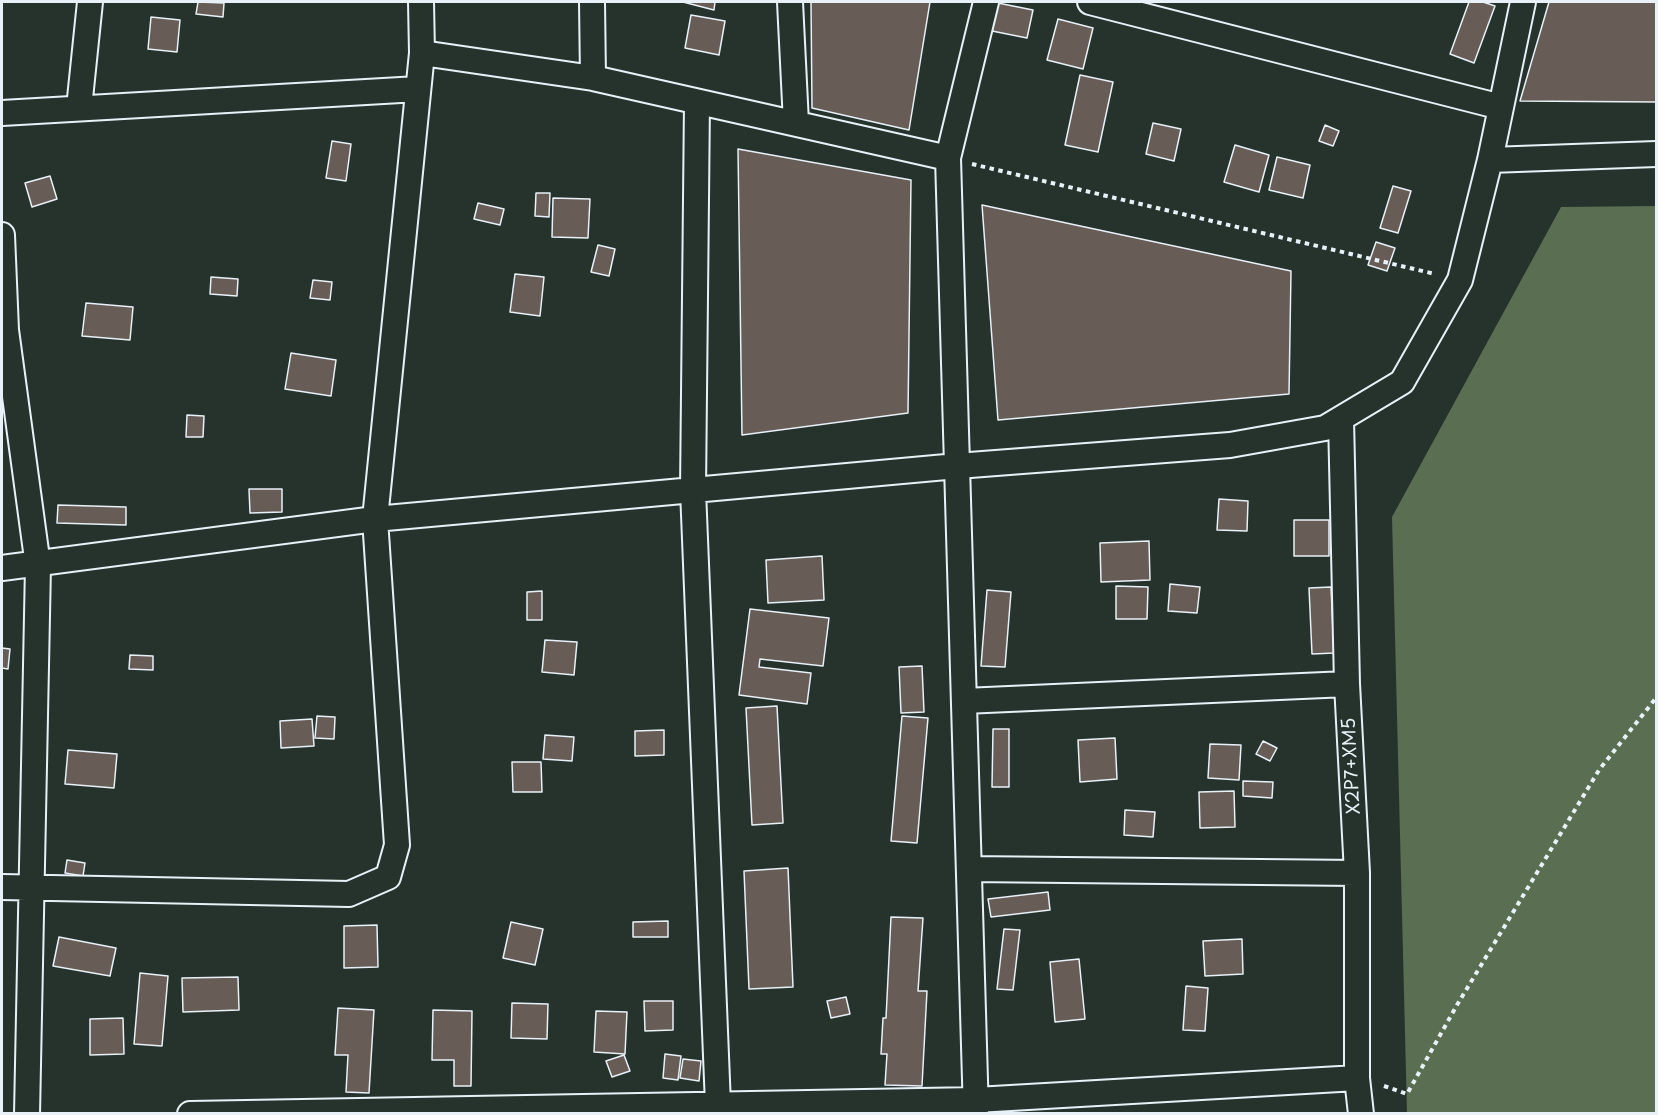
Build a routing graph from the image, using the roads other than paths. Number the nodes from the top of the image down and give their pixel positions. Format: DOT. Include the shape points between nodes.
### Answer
graph roads {
  1 [pos="90,2"];
  2 [pos="421,2"];
  3 [pos="592,2"];
  4 [pos="790,2"];
  5 [pos="986,2"];
  6 [pos="1090,2"];
  7 [pos="1523,2"];
  8 [pos="422,53"];
  9 [pos="593,78"];
  10 [pos="418,89"];
  11 [pos="697,102"];
  12 [pos="1501,107"];
  13 [pos="79,108"];
  14 [pos="2,113"];
  15 [pos="796,123"];
  16 [pos="1656,154"];
  17 [pos="948,158"];
  18 [pos="1490,159"];
  19 [pos="2,235"];
  20 [pos="4,330"];
  21 [pos="1341,419"];
  22 [pos="957,466"];
  23 [pos="693,490"];
  24 [pos="375,519"];
  25 [pos="38,566"];
  26 [pos="2,568"];
  27 [pos="1347,684"];
  28 [pos="964,700"];
  29 [pos="969,869"];
  30 [pos="1357,873"];
  31 [pos="32,886"];
  32 [pos="2,887"];
  33 [pos="1357,1078"];
  34 [pos="718,1105"];
  35 [pos="976,1107"];
  36 [pos="395,1111"];
  37 [pos="27,1113"];
  38 [pos="190,1113"];
  39 [pos="1361,1113"];
  1 -- 13 [label="street"];
  2 -- 8 [label="street"];
  3 -- 9 [label="street"];
  4 -- 15 [label="street"];
  5 -- 17 [label="street"];
  6 -- 12 [label="street"];
  7 -- 12 [label="street"];
  8 -- 9 [label="street"];
  8 -- 10 [label="street"];
  9 -- 11 [label="street"];
  10 -- 13 [label="street"];
  10 -- 24 [label="street"];
  11 -- 15 [label="street"];
  11 -- 23 [label="street"];
  12 -- 18 [label="street"];
  13 -- 14 [label="street"];
  15 -- 17 [label="street"];
  16 -- 18 [label="street"];
  17 -- 22 [label="street"];
  18 -- 21 [label="street" via="1460,280 1402,382"];
  19 -- 20 [label="street"];
  20 -- 25 [label="street"];
  21 -- 22 [label="street" via="1325,428 1230,445"];
  21 -- 27 [label="street, X2P7+XM5"];
  22 -- 23 [label="street"];
  22 -- 28 [label="street"];
  23 -- 24 [label="street"];
  23 -- 34 [label="street"];
  24 -- 25 [label="street"];
  24 -- 31 [label="street" via="397,845 388,877 349,894"];
  25 -- 26 [label="street"];
  25 -- 31 [label="street"];
  27 -- 28 [label="street"];
  27 -- 30 [label="street, X2P7+XM5"];
  28 -- 29 [label="street"];
  29 -- 30 [label="street"];
  29 -- 35 [label="street"];
  30 -- 33 [label="street, X2P7+XM5"];
  31 -- 32 [label="street"];
  31 -- 37 [label="street"];
  33 -- 35 [label="street"];
  33 -- 39 [label="street, X2P7+XM5"];
  34 -- 35 [label="street"];
  34 -- 36 [label="street"];
  36 -- 38 [label="street"];
}
